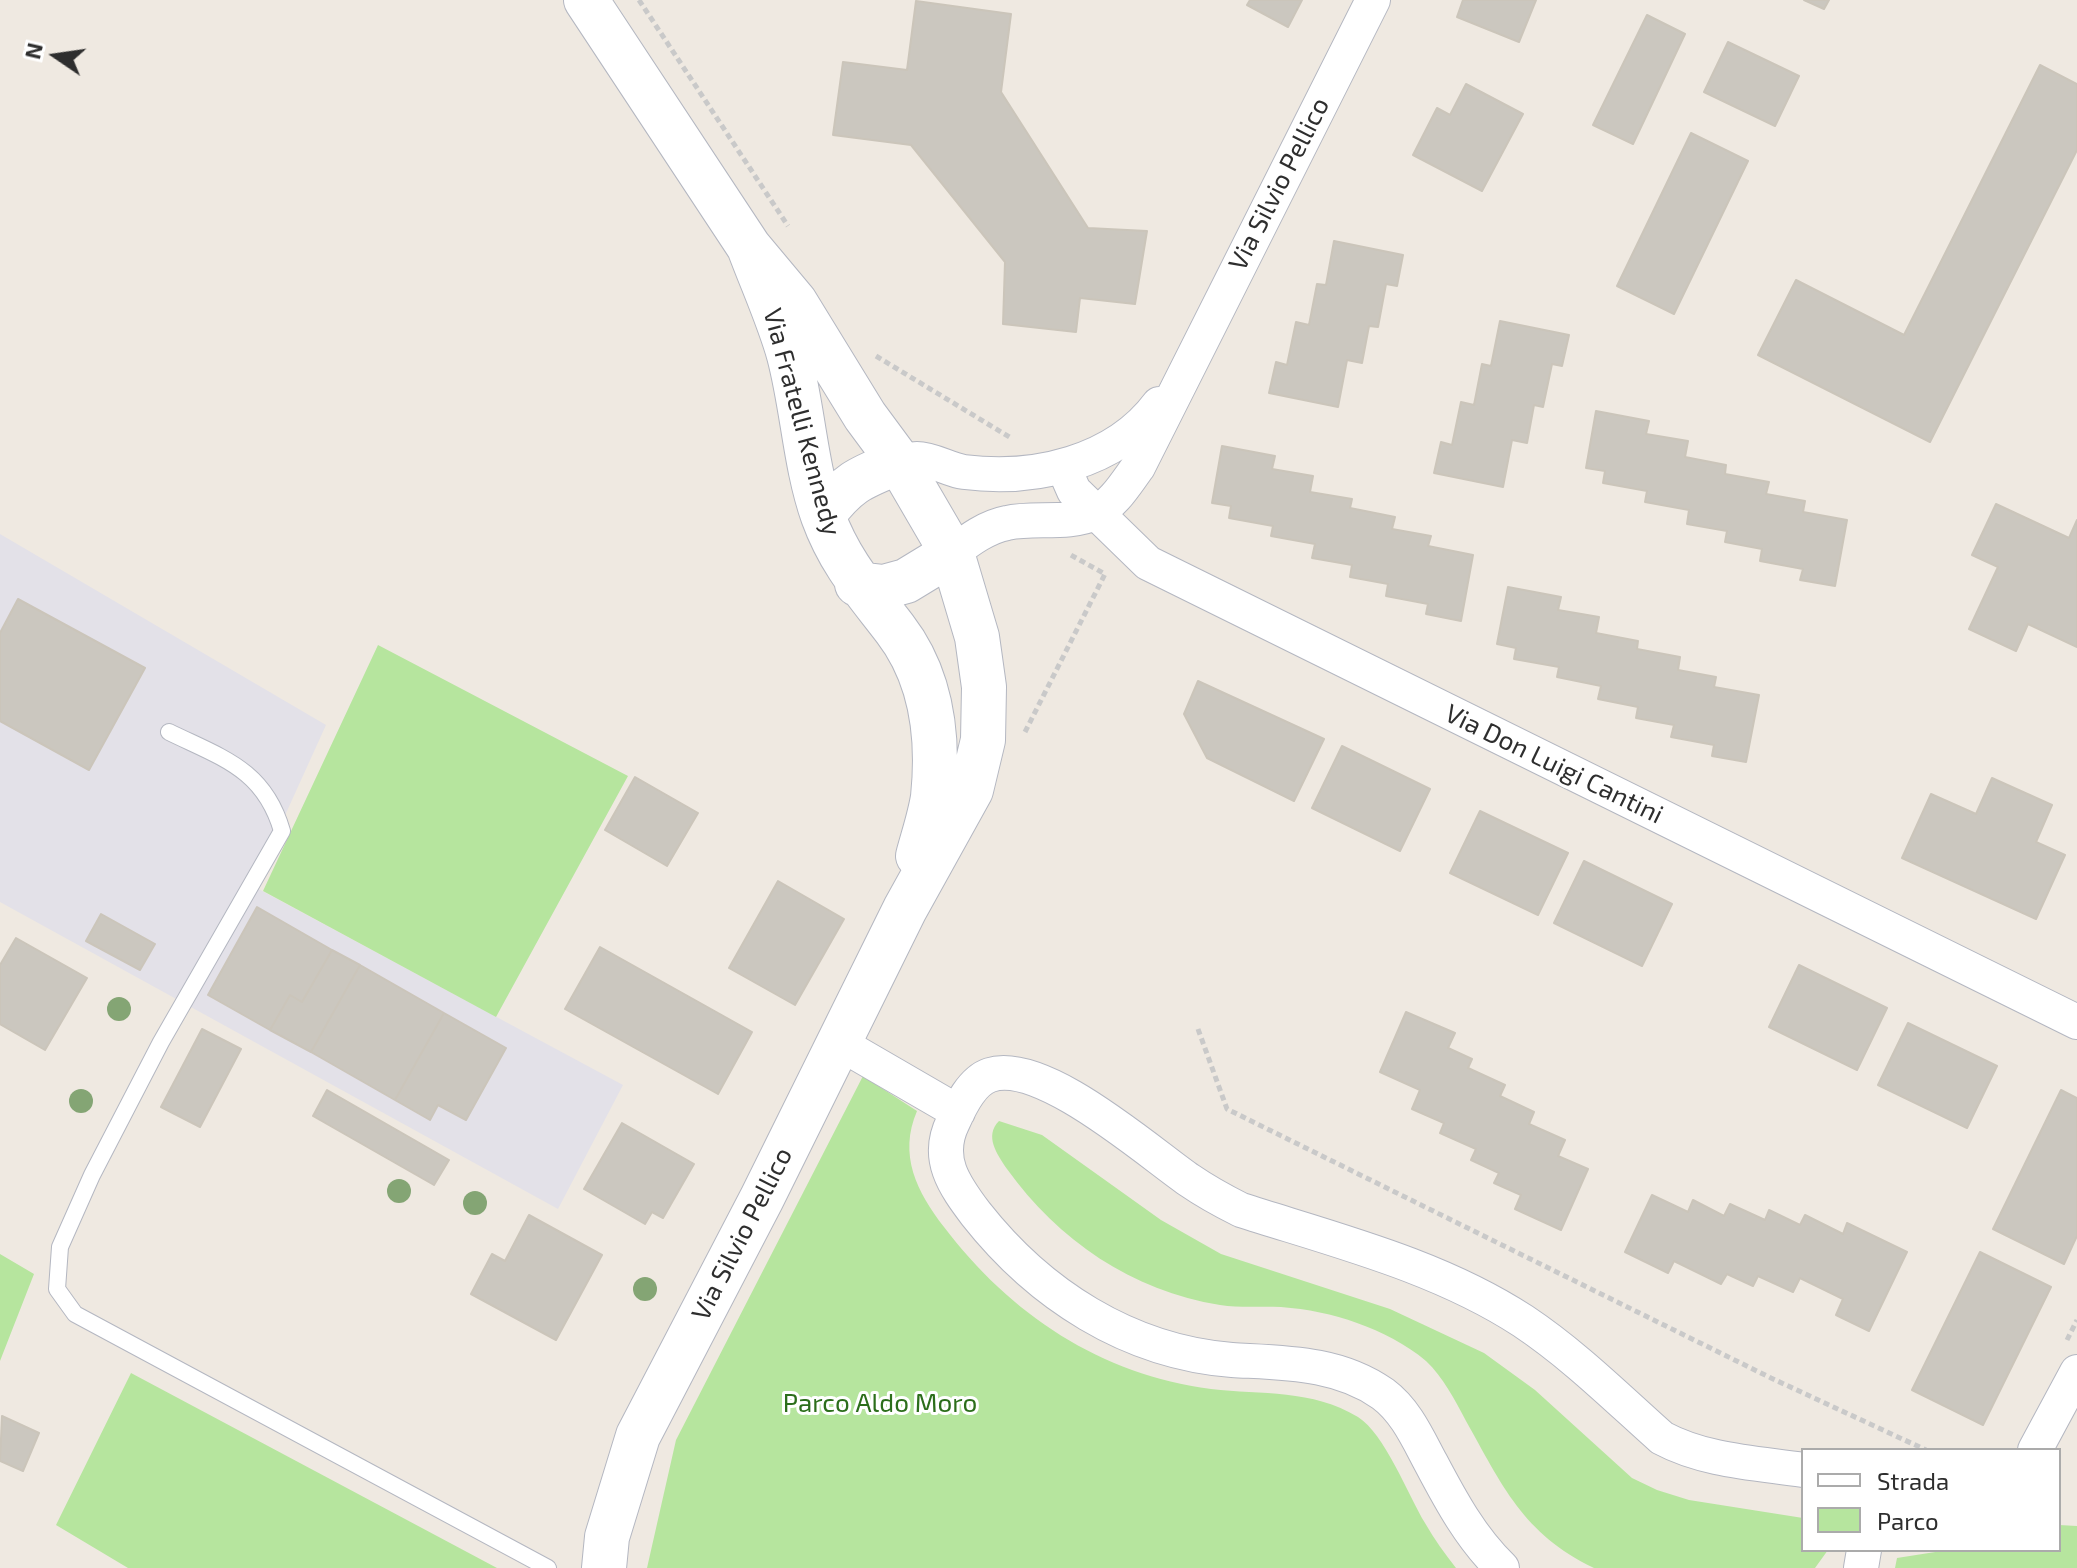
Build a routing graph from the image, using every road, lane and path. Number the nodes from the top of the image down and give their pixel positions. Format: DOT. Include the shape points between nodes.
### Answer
graph roads {
  1 [pos="586,0"];
  2 [pos="1373,0"];
  3 [pos="749,247"];
  4 [pos="1185,368"];
  5 [pos="899,462"];
  6 [pos="1063,466"];
  7 [pos="1094,513"];
  8 [pos="839,550"];
  9 [pos="952,553"];
  10 [pos="169,732"];
  11 [pos="905,909"];
  12 [pos="2077,1022"];
  13 [pos="1198,1029"];
  14 [pos="839,1043"];
  15 [pos="958,1112"];
  16 [pos="2077,1372"];
  17 [pos="1922,1448"];
  18 [pos="2036,1448"];
  19 [pos="1801,1470"];
  20 [pos="548,1568"];
  21 [pos="604,1568"];
  22 [pos="1502,1568"];
  1 -- 3 [label="street, Via Fratelli Kennedy"];
  2 -- 4 [label="street, Via Silvio Pellico"];
  3 -- 5 [label="street, Via Fratelli Kennedy" via="795,302"];
  3 -- 8 [label="street, Via Fratelli Kennedy" via="789,354"];
  4 -- 6 [label="street, Via Silvio Pellico" via="1153,412 1118,443"];
  4 -- 7 [label="street, Via Silvio Pellico" via="1138,467 1114,498"];
  5 -- 6 [label="street, Via Silvio Pellico" via="918,459 992,476"];
  5 -- 8 [label="street, Via Silvio Pellico" via="855,480 839,494"];
  5 -- 9 [label="street, Via Silvio Pellico"];
  6 -- 7 [label="street, Via Don Luigi Cantini" via="1074,491"];
  7 -- 9 [label="street" via="1005,523"];
  7 -- 12 [label="street, Via Don Luigi Cantini" via="1148,563"];
  8 -- 9 [label="street" via="884,587 906,581"];
  8 -- 11 [label="street, Via Silvio Pellico" via="917,664 930,704 936,745 932,799"];
  9 -- 11 [label="street, Via Silvio Pellico" via="977,637 984,687 983,740 971,790"];
  10 -- 20 [label="lane" via="231,763 262,787 282,831 92,1175 60,1247 57,1289 75,1314"];
  11 -- 14 [label="street, Via Silvio Pellico"];
  13 -- 17 [label="path" via="1227,1109"];
  14 -- 15 [label="street"];
  14 -- 21 [label="street, Via Silvio Pellico" via="638,1436 607,1537"];
  15 -- 19 [label="street" via="974,1087 990,1075 1018,1075 1059,1089 1190,1181 1241,1210 1409,1266 1508,1312 1678,1447"];
  15 -- 22 [label="street" via="944,1147 947,1168 989,1231 1032,1275 1091,1315 1155,1343 1215,1358 1317,1367 1381,1393 1409,1423 1475,1539"];
  16 -- 18 [label="street"];
}
